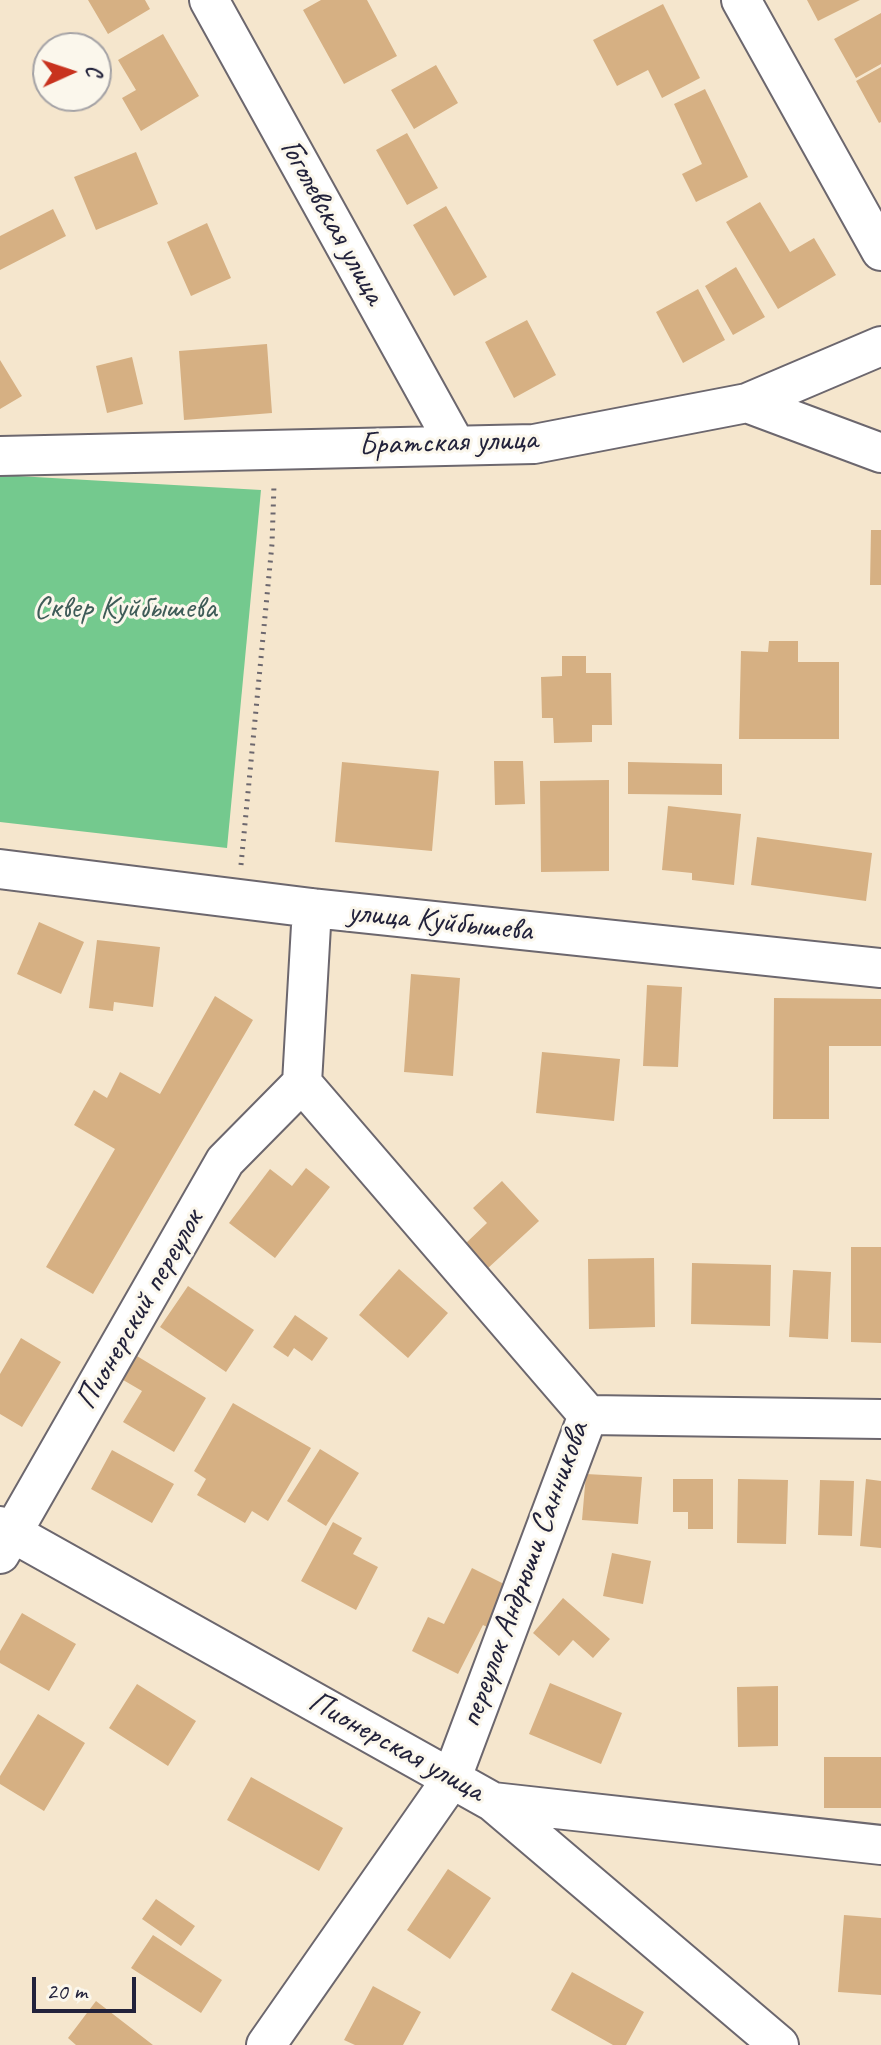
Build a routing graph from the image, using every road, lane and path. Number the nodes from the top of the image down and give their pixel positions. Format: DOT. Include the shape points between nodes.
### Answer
graph roads {
  1 [pos="209,0"];
  2 [pos="741,0"];
  3 [pos="879,243"];
  4 [pos="881,346"];
  5 [pos="747,403"];
  6 [pos="455,444"];
  7 [pos="270,448"];
  8 [pos="881,453"];
  9 [pos="0,456"];
  10 [pos="0,869"];
  11 [pos="247,900"];
  12 [pos="312,908"];
  13 [pos="881,968"];
  14 [pos="302,1083"];
  15 [pos="588,1415"];
  16 [pos="881,1419"];
  17 [pos="4,1537"];
  18 [pos="451,1780"];
  19 [pos="493,1802"];
  20 [pos="881,1845"];
  21 [pos="266,2045"];
  22 [pos="779,2045"];
  1 -- 6 [label="street, Гоголевская улица"];
  2 -- 3 [label="street"];
  4 -- 5 [label="street, Братская улица"];
  5 -- 6 [label="street, Братская улица" via="534,444"];
  5 -- 8 [label="street"];
  6 -- 7 [label="street, Братская улица"];
  7 -- 9 [label="street, Братская улица"];
  7 -- 11 [label="path" via="275,493 272,544 241,834"];
  10 -- 11 [label="street, улица Куйбышева"];
  11 -- 12 [label="street, улица Куйбышева"];
  12 -- 13 [label="street, улица Куйбышева"];
  12 -- 14 [label="street"];
  14 -- 15 [label="street, переулок Андрюши Санникова"];
  14 -- 17 [label="street, Пионерский переулок" via="225,1161"];
  15 -- 16 [label="street"];
  15 -- 18 [label="street, переулок Андрюши Санникова"];
  17 -- 18 [label="street, Пионерская улица"];
  18 -- 19 [label="street, Пионерская улица"];
  18 -- 21 [label="street, переулок Андрюши Санникова"];
  19 -- 20 [label="street, Пионерская улица"];
  19 -- 22 [label="street"];
}
